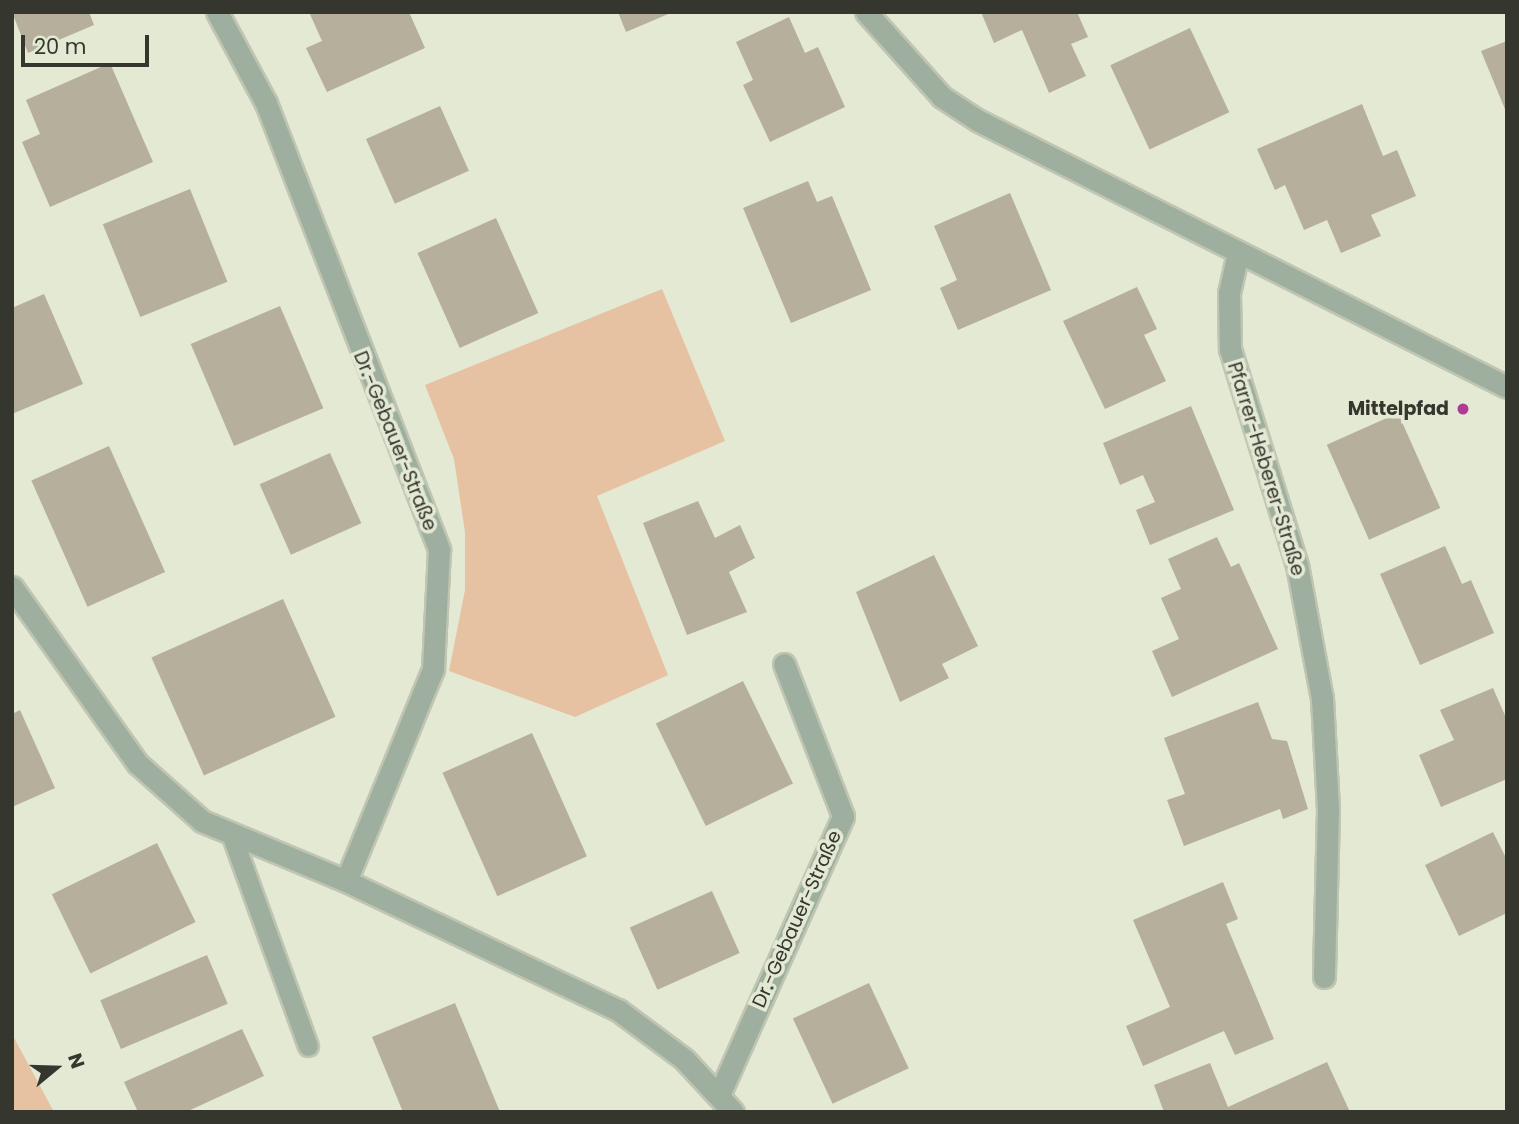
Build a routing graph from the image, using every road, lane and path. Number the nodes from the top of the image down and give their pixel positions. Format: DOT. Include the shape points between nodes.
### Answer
graph roads {
  1 [pos="217,12"];
  2 [pos="866,12"];
  3 [pos="1238,253"];
  4 [pos="1507,387"];
  5 [pos="12,587"];
  6 [pos="783,664"];
  7 [pos="233,839"];
  8 [pos="346,881"];
  9 [pos="1324,977"];
  10 [pos="308,1046"];
  11 [pos="719,1095"];
  12 [pos="733,1112"];
  1 -- 8 [label="street, Dr.-Gebauer-Straße" via="266,103 439,550 432,669"];
  2 -- 3 [label="street" via="942,97 977,120"];
  3 -- 4 [label="street"];
  3 -- 9 [label="street, Pfarrer-Heberer-Straße" via="1229,293 1233,362 1297,565 1322,698 1328,810"];
  5 -- 7 [label="street" via="138,764"];
  6 -- 11 [label="street, Dr.-Gebauer-Straße" via="843,816"];
  7 -- 8 [label="street"];
  7 -- 10 [label="lane"];
  8 -- 11 [label="street" via="618,1010"];
  11 -- 12 [label="street"];
}
